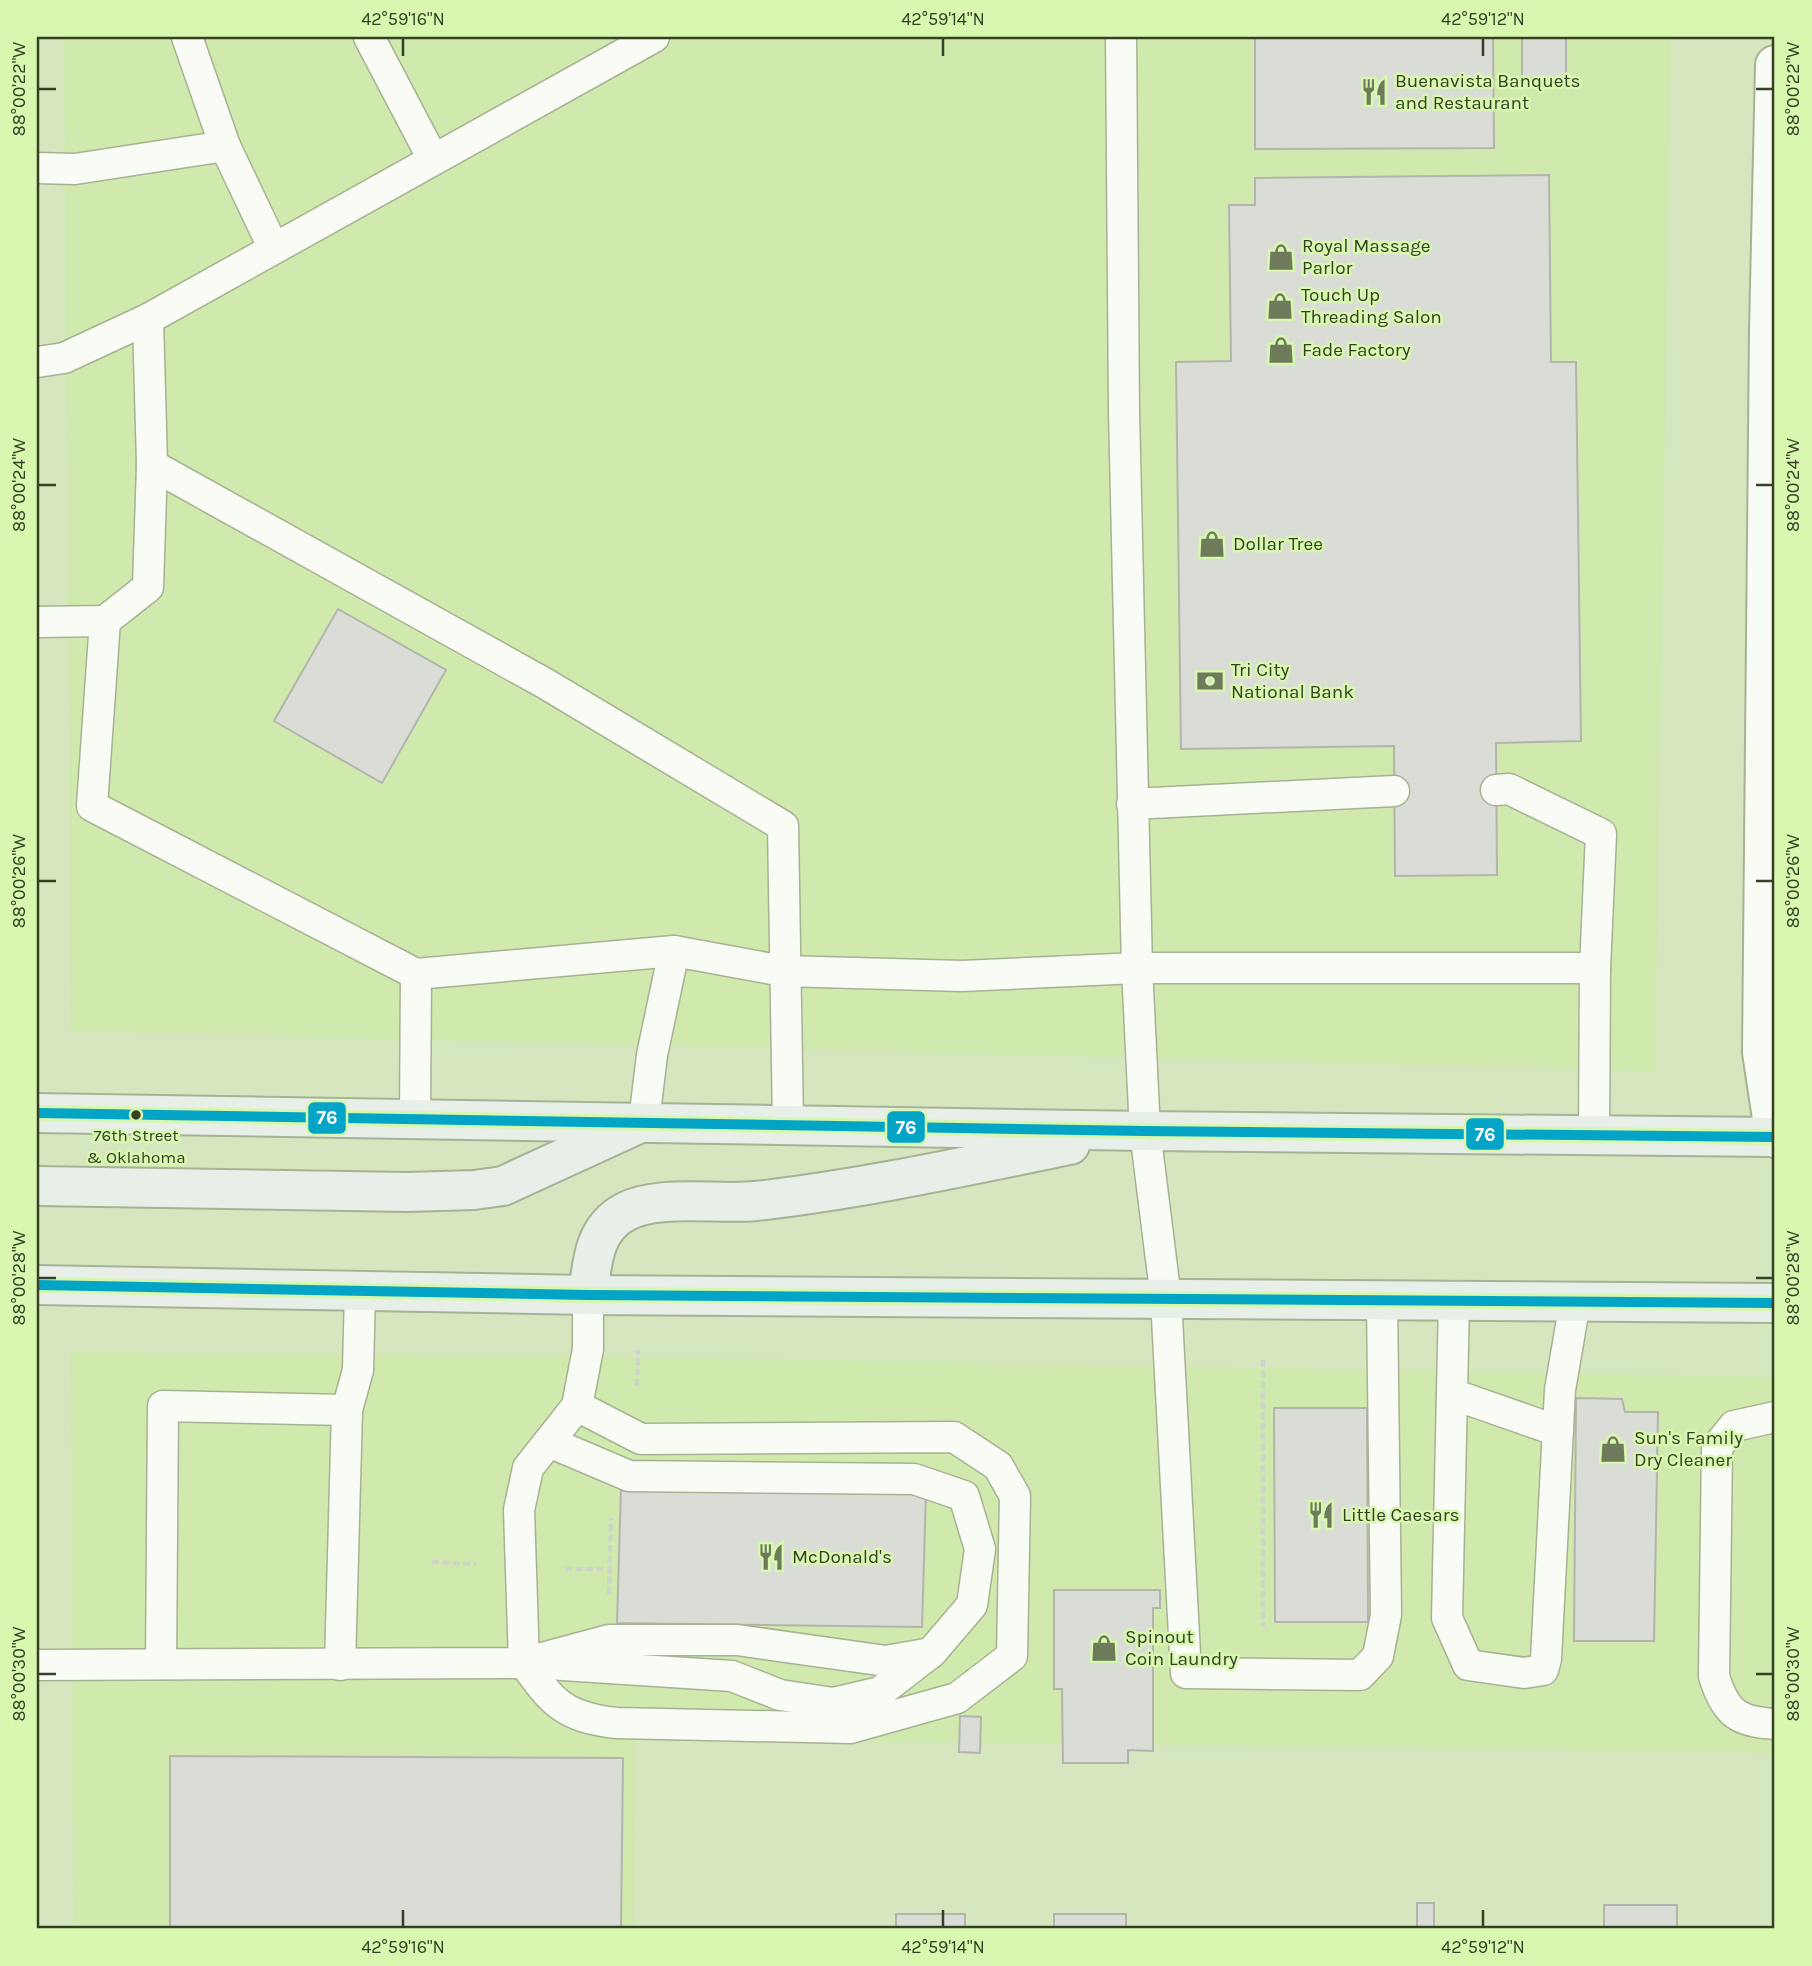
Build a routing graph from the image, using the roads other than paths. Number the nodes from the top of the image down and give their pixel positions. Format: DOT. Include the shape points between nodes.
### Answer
graph roads {
  1 [pos="187,37"];
  2 [pos="369,37"];
  3 [pos="654,37"];
  4 [pos="1121,37"];
  5 [pos="1775,65"];
  6 [pos="225,146"];
  7 [pos="433,159"];
  8 [pos="37,168"];
  9 [pos="273,247"];
  10 [pos="1772,260"];
  11 [pos="148,319"];
  12 [pos="37,362"];
  13 [pos="152,465"];
  14 [pos="104,621"];
  15 [pos="37,622"];
  16 [pos="1496,790"];
  17 [pos="1394,791"];
  18 [pos="1132,804"];
  19 [pos="674,951"];
  20 [pos="1137,968"];
  21 [pos="1595,968"];
  22 [pos="783,971"];
  23 [pos="416,974"];
  24 [pos="37,1113"];
  25 [pos="415,1118"];
  26 [pos="644,1121"];
  27 [pos="788,1124"];
  28 [pos="1145,1131"];
  29 [pos="1594,1135"];
  30 [pos="1775,1137"];
  31 [pos="37,1186"];
  32 [pos="37,1286"];
  33 [pos="360,1291"];
  34 [pos="588,1295"];
  35 [pos="1166,1300"];
  36 [pos="1382,1301"];
  37 [pos="1454,1301"];
  38 [pos="1575,1302"];
  39 [pos="1775,1303"];
  40 [pos="1452,1394"];
  41 [pos="577,1406"];
  42 [pos="347,1410"];
  43 [pos="1775,1416"];
  44 [pos="1558,1431"];
  45 [pos="549,1442"];
  46 [pos="931,1653"];
  47 [pos="524,1663"];
  48 [pos="161,1664"];
  49 [pos="37,1665"];
  50 [pos="340,1665"];
  51 [pos="1775,1724"];
  1 -- 6 [label="lane"];
  2 -- 7 [label="lane"];
  3 -- 7 [label="lane"];
  4 -- 18 [label="lane"];
  5 -- 10 [label="street"];
  6 -- 8 [label="lane" via="75,169"];
  6 -- 9 [label="lane"];
  7 -- 9 [label="lane"];
  9 -- 11 [label="lane"];
  10 -- 30 [label="street" via="1762,1052"];
  11 -- 12 [label="lane" via="64,358"];
  11 -- 13 [label="lane"];
  13 -- 14 [label="lane" via="148,587"];
  13 -- 22 [label="lane" via="546,684 783,826"];
  14 -- 15 [label="lane"];
  14 -- 23 [label="lane" via="92,806"];
  16 -- 21 [label="lane" via="1509,789 1601,834"];
  17 -- 18 [label="lane"];
  18 -- 20 [label="lane"];
  19 -- 22 [label="lane"];
  19 -- 23 [label="lane"];
  19 -- 26 [label="lane" via="652,1055"];
  20 -- 21 [label="lane"];
  20 -- 22 [label="lane" via="962,976"];
  20 -- 28 [label="lane"];
  21 -- 29 [label="lane"];
  22 -- 27 [label="lane"];
  23 -- 25 [label="lane"];
  24 -- 25 [label="main road"];
  25 -- 26 [label="main road"];
  26 -- 27 [label="main road"];
  26 -- 31 [label="main road" via="503,1186 474,1190"];
  27 -- 28 [label="main road"];
  28 -- 29 [label="main road"];
  28 -- 34 [label="main road" via="829,1191 754,1201 644,1206 625,1212 596,1243"];
  28 -- 35 [label="lane"];
  29 -- 30 [label="main road"];
  32 -- 33 [label="main road"];
  33 -- 34 [label="main road"];
  33 -- 42 [label="lane" via="358,1370"];
  34 -- 35 [label="main road"];
  34 -- 41 [label="lane" via="588,1349"];
  35 -- 36 [label="main road"];
  35 -- 36 [label="lane" via="1186,1674 1360,1675 1378,1656 1386,1615"];
  36 -- 37 [label="main road"];
  37 -- 38 [label="main road"];
  37 -- 40 [label="lane"];
  38 -- 39 [label="main road"];
  38 -- 44 [label="lane"];
  40 -- 44 [label="lane"];
  40 -- 44 [label="lane" via="1447,1618 1468,1665 1524,1673 1543,1670"];
  41 -- 45 [label="lane"];
  41 -- 47 [label="lane" via="641,1439 954,1437 998,1466 1015,1496 1012,1656 957,1698 850,1728 584,1719 550,1699"];
  42 -- 48 [label="lane" via="163,1406"];
  42 -- 50 [label="lane"];
  43 -- 51 [label="lane" via="1734,1426 1717,1447 1714,1676 1721,1700 1747,1723"];
  45 -- 46 [label="lane" via="629,1476 914,1479 964,1496 980,1549 972,1605"];
  45 -- 47 [label="lane" via="528,1468 519,1510"];
  46 -- 47 [label="lane" via="886,1661 737,1640 609,1640"];
  46 -- 47 [label="lane" via="880,1692 833,1703 780,1695 732,1676"];
  47 -- 50 [label="lane"];
  48 -- 49 [label="lane"];
  48 -- 50 [label="lane"];
}
